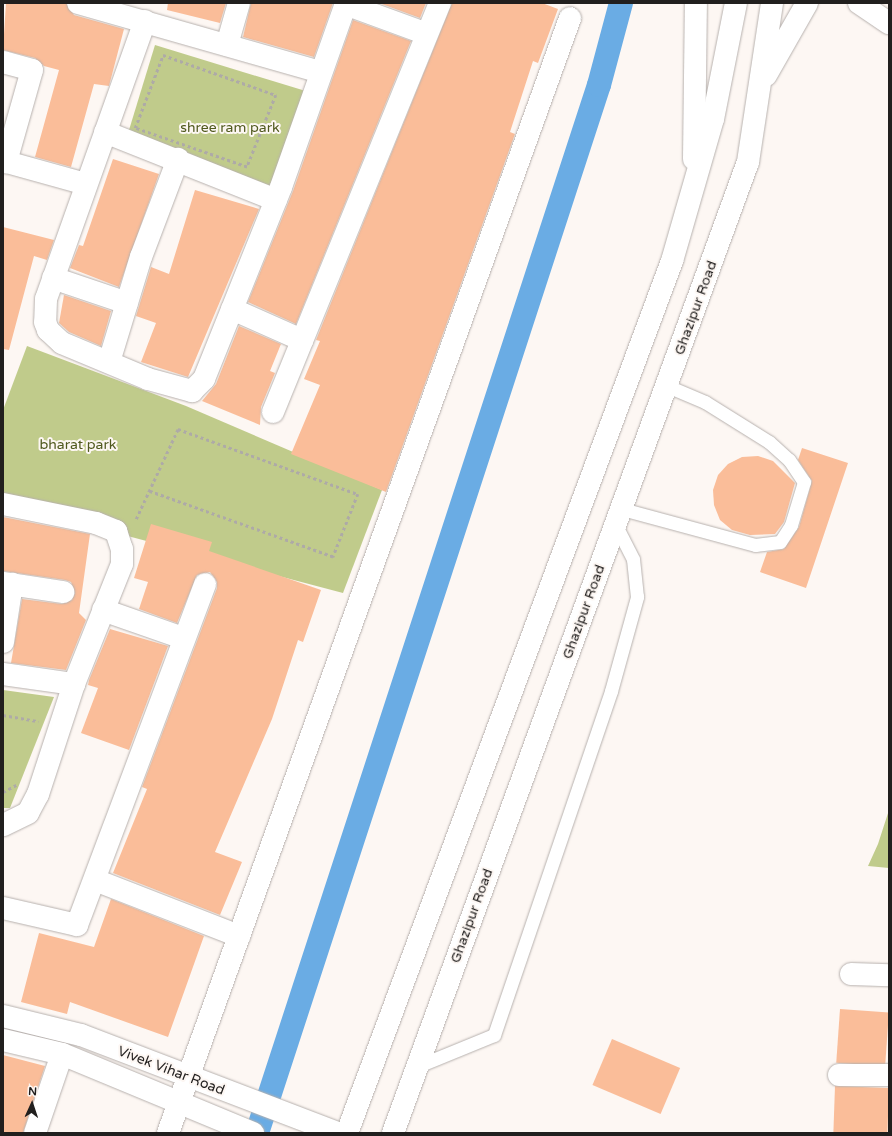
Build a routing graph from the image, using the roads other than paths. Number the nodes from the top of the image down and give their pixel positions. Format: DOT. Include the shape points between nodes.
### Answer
graph roads {
  1 [pos="78,3"];
  2 [pos="239,3"];
  3 [pos="440,3"];
  4 [pos="696,3"];
  5 [pos="736,3"];
  6 [pos="772,3"];
  7 [pos="807,3"];
  8 [pos="860,3"];
  9 [pos="346,4"];
  10 [pos="570,18"];
  11 [pos="145,21"];
  12 [pos="889,23"];
  13 [pos="427,34"];
  14 [pos="227,45"];
  15 [pos="3,62"];
  16 [pos="320,72"];
  17 [pos="760,87"];
  18 [pos="105,132"];
  19 [pos="178,159"];
  20 [pos="5,161"];
  21 [pos="86,184"];
  22 [pos="695,184"];
  23 [pos="276,200"];
  24 [pos="53,278"];
  25 [pos="127,303"];
  26 [pos="232,310"];
  27 [pos="302,340"];
  28 [pos="109,362"];
  29 [pos="667,386"];
  30 [pos="273,412"];
  31 [pos="3,504"];
  32 [pos="619,517"];
  33 [pos="7,583"];
  34 [pos="205,584"];
  35 [pos="63,592"];
  36 [pos="103,610"];
  37 [pos="183,638"];
  38 [pos="3,642"];
  39 [pos="3,674"];
  40 [pos="74,684"];
  41 [pos="3,825"];
  42 [pos="95,880"];
  43 [pos="3,908"];
  44 [pos="239,936"];
  45 [pos="851,974"];
  46 [pos="889,976"];
  47 [pos="3,1016"];
  48 [pos="3,1040"];
  49 [pos="62,1054"];
  50 [pos="418,1066"];
  51 [pos="839,1075"];
  52 [pos="889,1075"];
  53 [pos="188,1078"];
  54 [pos="178,1103"];
  55 [pos="35,1133"];
  56 [pos="168,1133"];
  57 [pos="253,1133"];
  58 [pos="337,1133"];
  59 [pos="347,1133"];
  60 [pos="393,1133"];
  1 -- 11 [label="street"];
  2 -- 14 [label="street"];
  3 -- 13 [label="street"];
  4 -- 22 [label="street"];
  5 -- 22 [label="street"];
  6 -- 17 [label="street, Ghazipur Road"];
  7 -- 17 [label="street"];
  8 -- 12 [label="street"];
  9 -- 13 [label="street"];
  9 -- 16 [label="street"];
  10 -- 44 [label="street"];
  11 -- 14 [label="street"];
  11 -- 18 [label="street"];
  13 -- 27 [label="street"];
  14 -- 16 [label="street"];
  15 -- 20 [label="street" via="32,70"];
  16 -- 23 [label="street"];
  17 -- 29 [label="street, Ghazipur Road" via="748,162"];
  18 -- 19 [label="street"];
  18 -- 21 [label="street"];
  19 -- 23 [label="street"];
  19 -- 25 [label="street"];
  20 -- 21 [label="street"];
  21 -- 24 [label="street"];
  22 -- 59 [label="street" via="672,261"];
  23 -- 26 [label="street"];
  24 -- 25 [label="street"];
  24 -- 28 [label="street" via="44,310 48,330 62,343"];
  25 -- 28 [label="street"];
  26 -- 27 [label="street"];
  26 -- 28 [label="street" via="204,379 192,390 148,379"];
  27 -- 30 [label="street"];
  29 -- 32 [label="street, Ghazipur Road"];
  29 -- 32 [label="lane" via="705,402 769,442 789,460 804,482 791,525 780,542 755,545"];
  31 -- 36 [label="street" via="96,523 116,531 122,564"];
  32 -- 50 [label="street, Ghazipur Road"];
  32 -- 50 [label="lane" via="633,560 637,597 611,690 494,1035"];
  33 -- 35 [label="street"];
  33 -- 38 [label="street"];
  34 -- 37 [label="street"];
  36 -- 37 [label="street"];
  36 -- 40 [label="street"];
  37 -- 42 [label="street"];
  39 -- 40 [label="street"];
  40 -- 41 [label="street" via="38,794 28,813"];
  42 -- 43 [label="street" via="77,925"];
  42 -- 44 [label="street"];
  44 -- 53 [label="street"];
  45 -- 46 [label="street"];
  47 -- 53 [label="street, Vivek Vihar Road" via="81,1035"];
  48 -- 49 [label="street, Vivek Vihar Road"];
  49 -- 54 [label="street, Vivek Vihar Road"];
  49 -- 55 [label="street"];
  50 -- 60 [label="street, Ghazipur Road"];
  51 -- 52 [label="street"];
  53 -- 54 [label="street"];
  53 -- 58 [label="street, Vivek Vihar Road"];
  54 -- 56 [label="street"];
  54 -- 57 [label="street, Vivek Vihar Road"];
}
